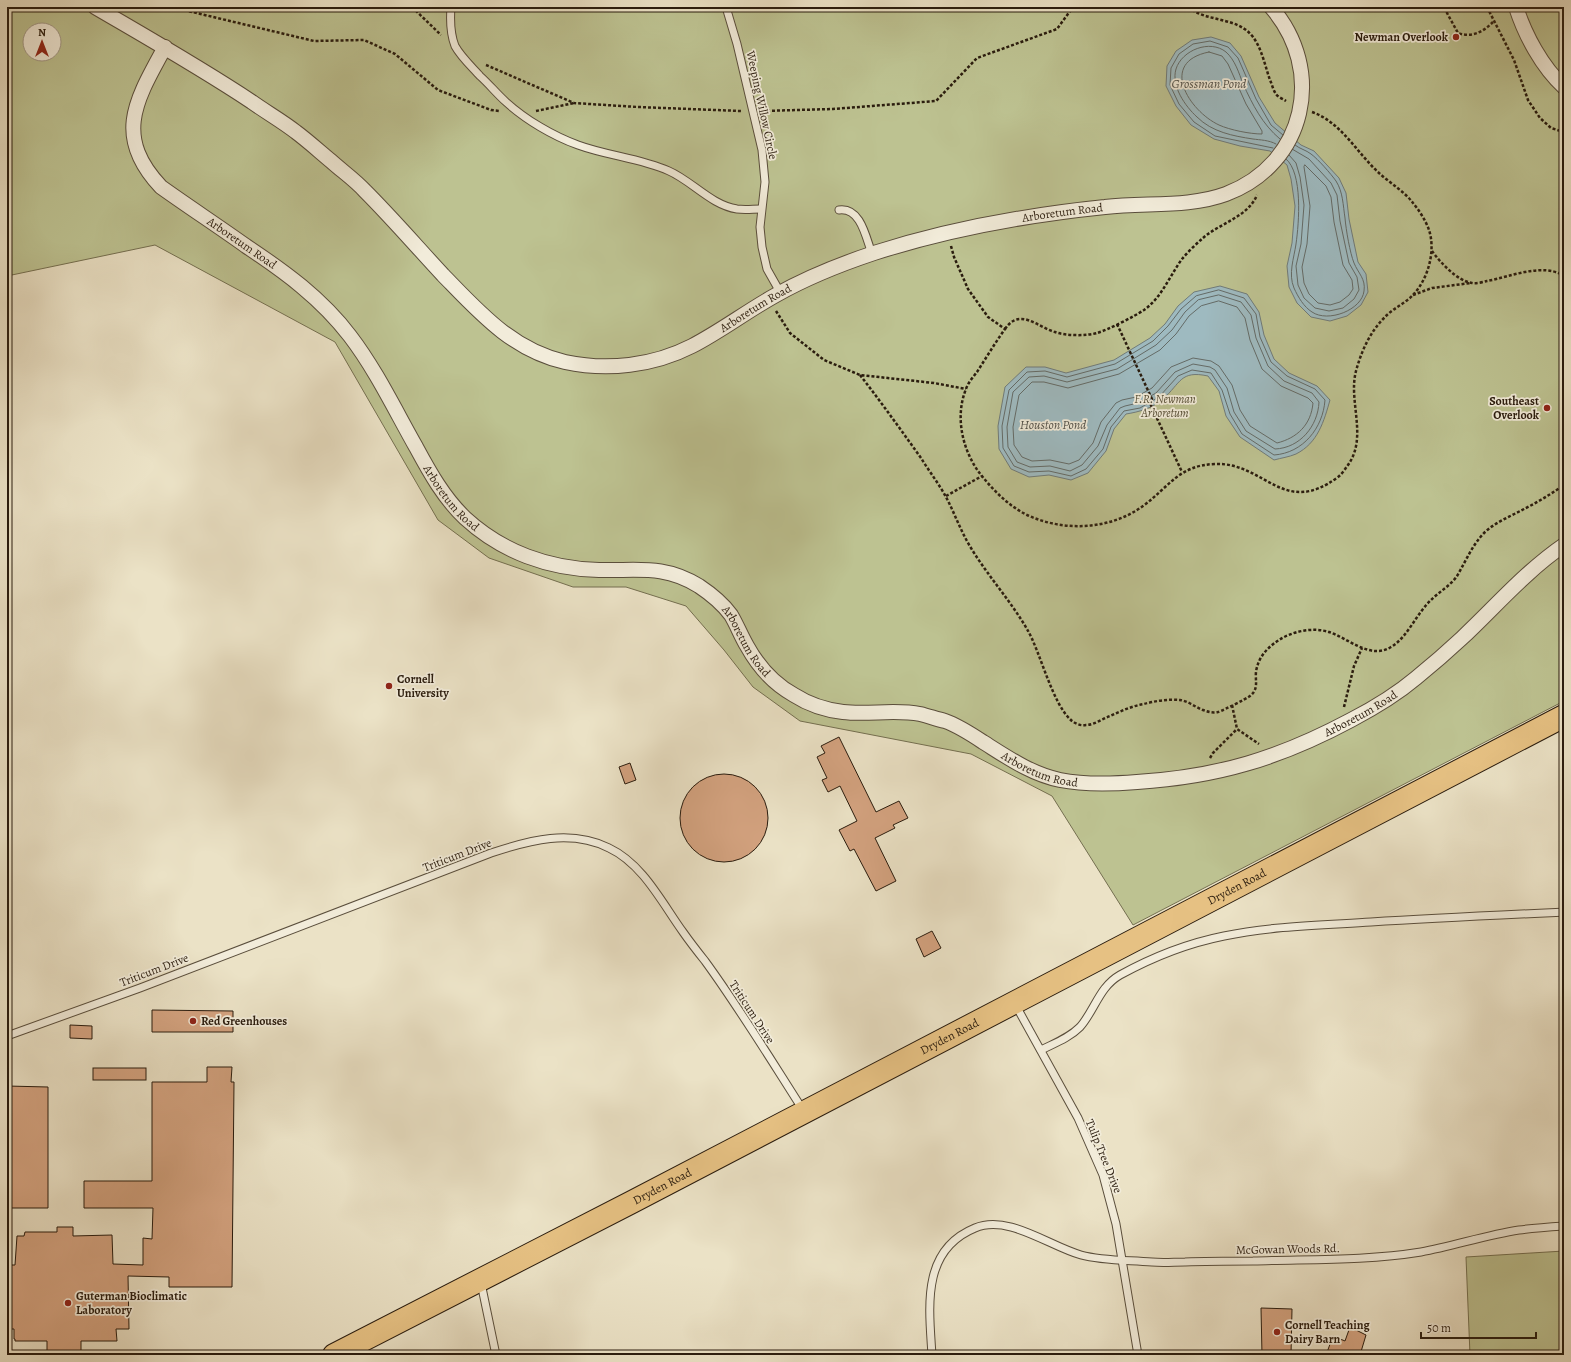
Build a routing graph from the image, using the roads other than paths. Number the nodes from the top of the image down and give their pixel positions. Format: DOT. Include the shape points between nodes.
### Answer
graph roads {
  1 [pos="95,7"];
  2 [pos="451,7"];
  3 [pos="726,7"];
  4 [pos="1271,7"];
  5 [pos="1516,7"];
  6 [pos="165,47"];
  7 [pos="1564,87"];
  8 [pos="761,210"];
  9 [pos="839,210"];
  10 [pos="872,254"];
  11 [pos="780,292"];
  12 [pos="1564,546"];
  13 [pos="1564,716"];
  14 [pos="1564,912"];
  15 [pos="1014,1002"];
  16 [pos="7,1036"];
  17 [pos="1041,1050"];
  18 [pos="805,1112"];
  19 [pos="1564,1226"];
  20 [pos="1122,1260"];
  21 [pos="481,1280"];
  22 [pos="334,1355"];
  23 [pos="496,1355"];
  24 [pos="932,1355"];
  25 [pos="1138,1355"];
  1 -- 6 [label="street, Arboretum Road"];
  2 -- 8 [label="lane" via="451,32 462,57 518,111 552,133 577,145 668,171 721,204 736,209"];
  3 -- 8 [label="lane, Weeping Willow Circle" via="762,150 765,182"];
  4 -- 10 [label="street, Arboretum Road" via="1291,35 1300,58 1303,93 1295,126 1285,148 1271,165 1245,186 1197,201 1111,206 1022,218 947,232"];
  5 -- 7 [label="street" via="1541,59"];
  6 -- 11 [label="street, Arboretum Road" via="295,131 363,188 496,328 546,356 602,366 659,360 694,345"];
  6 -- 12 [label="street, Arboretum Road" via="142,89 134,112 133,129 140,161 161,187 288,274 333,315 368,363 434,480 468,521 484,534 520,555 558,566 579,570 654,569 676,575 697,585 715,598 730,615 754,658 771,678 792,694 828,710 919,714 950,723 1026,768 1062,780 1108,784 1173,780 1225,770 1275,756 1323,736 1369,711 1413,681 1548,556"];
  8 -- 11 [label="lane, Weeping Willow Circle" via="762,247 767,268"];
  9 -- 10 [label="lane" via="848,211 859,219"];
  10 -- 11 [label="street, Arboretum Road"];
  13 -- 15 [label="main road, Dryden Road"];
  14 -- 17 [label="lane" via="1310,926 1225,935 1202,941 1119,976 1104,988 1085,1020 1071,1035"];
  15 -- 17 [label="lane, Tulip Tree Drive"];
  15 -- 18 [label="main road, Dryden Road"];
  16 -- 18 [label="lane, Triticum Drive" via="140,988 491,853 534,840 577,838 610,848 640,873 705,962"];
  17 -- 20 [label="lane, Tulip Tree Drive" via="1078,1118 1103,1175"];
  18 -- 21 [label="main road, Dryden Road"];
  19 -- 20 [label="lane, McGowan Woods Rd." via="1518,1230 1420,1252 1349,1258 1155,1262"];
  20 -- 24 [label="lane, McGowan Woods Rd." via="1082,1255 1009,1226 994,1224 975,1228 960,1237 944,1252 932,1275"];
  20 -- 25 [label="lane, Tulip Tree Drive"];
  21 -- 22 [label="main road, Dryden Road"];
  21 -- 23 [label="lane"];
}
